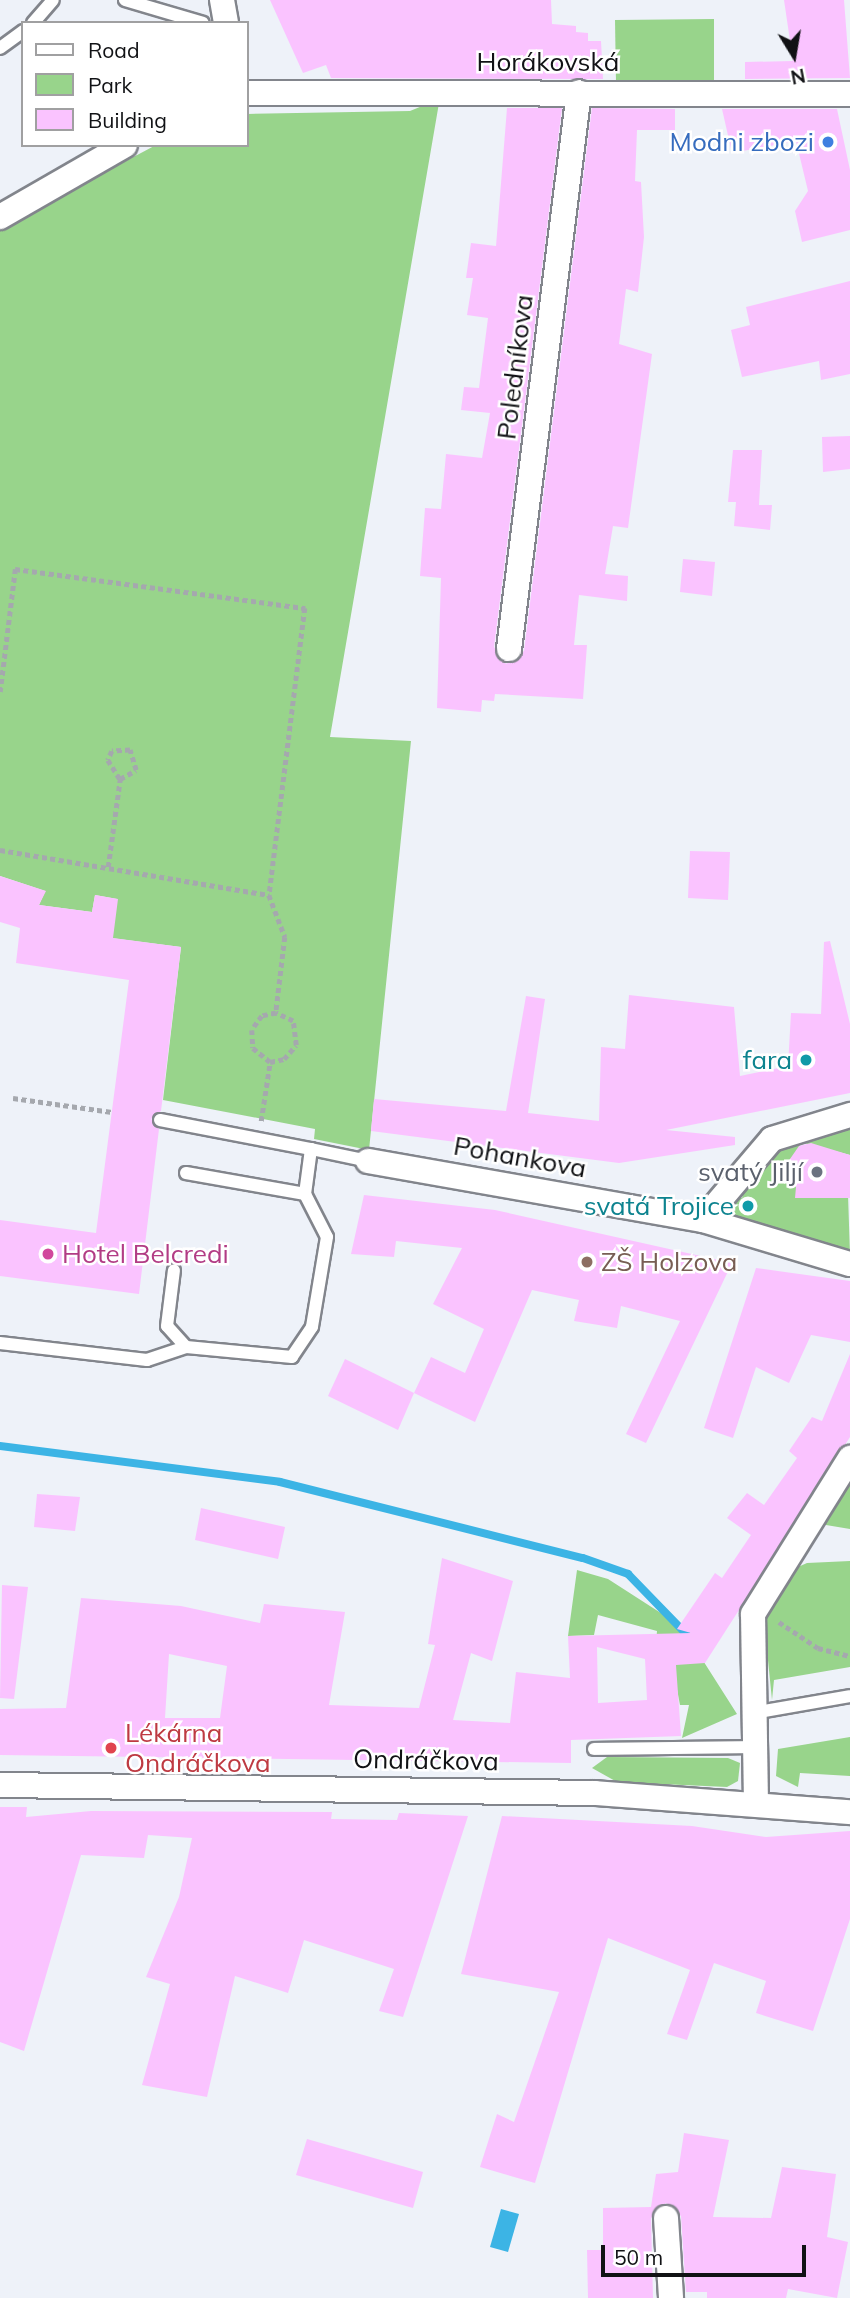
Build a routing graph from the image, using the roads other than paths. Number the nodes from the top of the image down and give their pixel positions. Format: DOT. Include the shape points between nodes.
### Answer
graph roads {
  1 [pos="53,0"];
  2 [pos="125,0"];
  3 [pos="222,0"];
  4 [pos="35,21"];
  5 [pos="197,21"];
  6 [pos="226,21"];
  7 [pos="21,32"];
  8 [pos="0,48"];
  9 [pos="579,92"];
  10 [pos="248,93"];
  11 [pos="850,94"];
  12 [pos="122,147"];
  13 [pos="0,217"];
  14 [pos="509,649"];
  15 [pos="850,1115"];
  16 [pos="160,1120"];
  17 [pos="311,1149"];
  18 [pos="368,1161"];
  19 [pos="186,1173"];
  20 [pos="305,1194"];
  21 [pos="703,1220"];
  22 [pos="850,1265"];
  23 [pos="174,1270"];
  24 [pos="0,1343"];
  25 [pos="186,1347"];
  26 [pos="850,1458"];
  27 [pos="850,1696"];
  28 [pos="753,1705"];
  29 [pos="754,1747"];
  30 [pos="594,1749"];
  31 [pos="0,1785"];
  32 [pos="756,1804"];
  33 [pos="850,1811"];
  34 [pos="666,2218"];
  35 [pos="671,2298"];
  1 -- 4 [label="lane"];
  2 -- 5 [label="lane"];
  3 -- 6 [label="street"];
  7 -- 8 [label="lane"];
  9 -- 10 [label="street, Horákovská"];
  9 -- 11 [label="street, Horákovská"];
  9 -- 14 [label="street, Poledníkova"];
  12 -- 13 [label="street"];
  15 -- 21 [label="street" via="772,1139"];
  16 -- 17 [label="lane"];
  17 -- 18 [label="lane"];
  17 -- 20 [label="lane"];
  18 -- 21 [label="street, Pohankova"];
  19 -- 20 [label="lane"];
  20 -- 25 [label="lane" via="327,1237 312,1327 292,1357"];
  21 -- 22 [label="street, Pohankova"];
  23 -- 25 [label="lane" via="167,1326"];
  24 -- 25 [label="lane" via="147,1360"];
  26 -- 28 [label="street" via="757,1608"];
  27 -- 28 [label="lane"];
  28 -- 29 [label="street"];
  29 -- 30 [label="lane"];
  29 -- 32 [label="street"];
  31 -- 32 [label="street, Ondráčkova" via="568,1792"];
  32 -- 33 [label="street, Ondráčkova"];
  34 -- 35 [label="street"];
}
